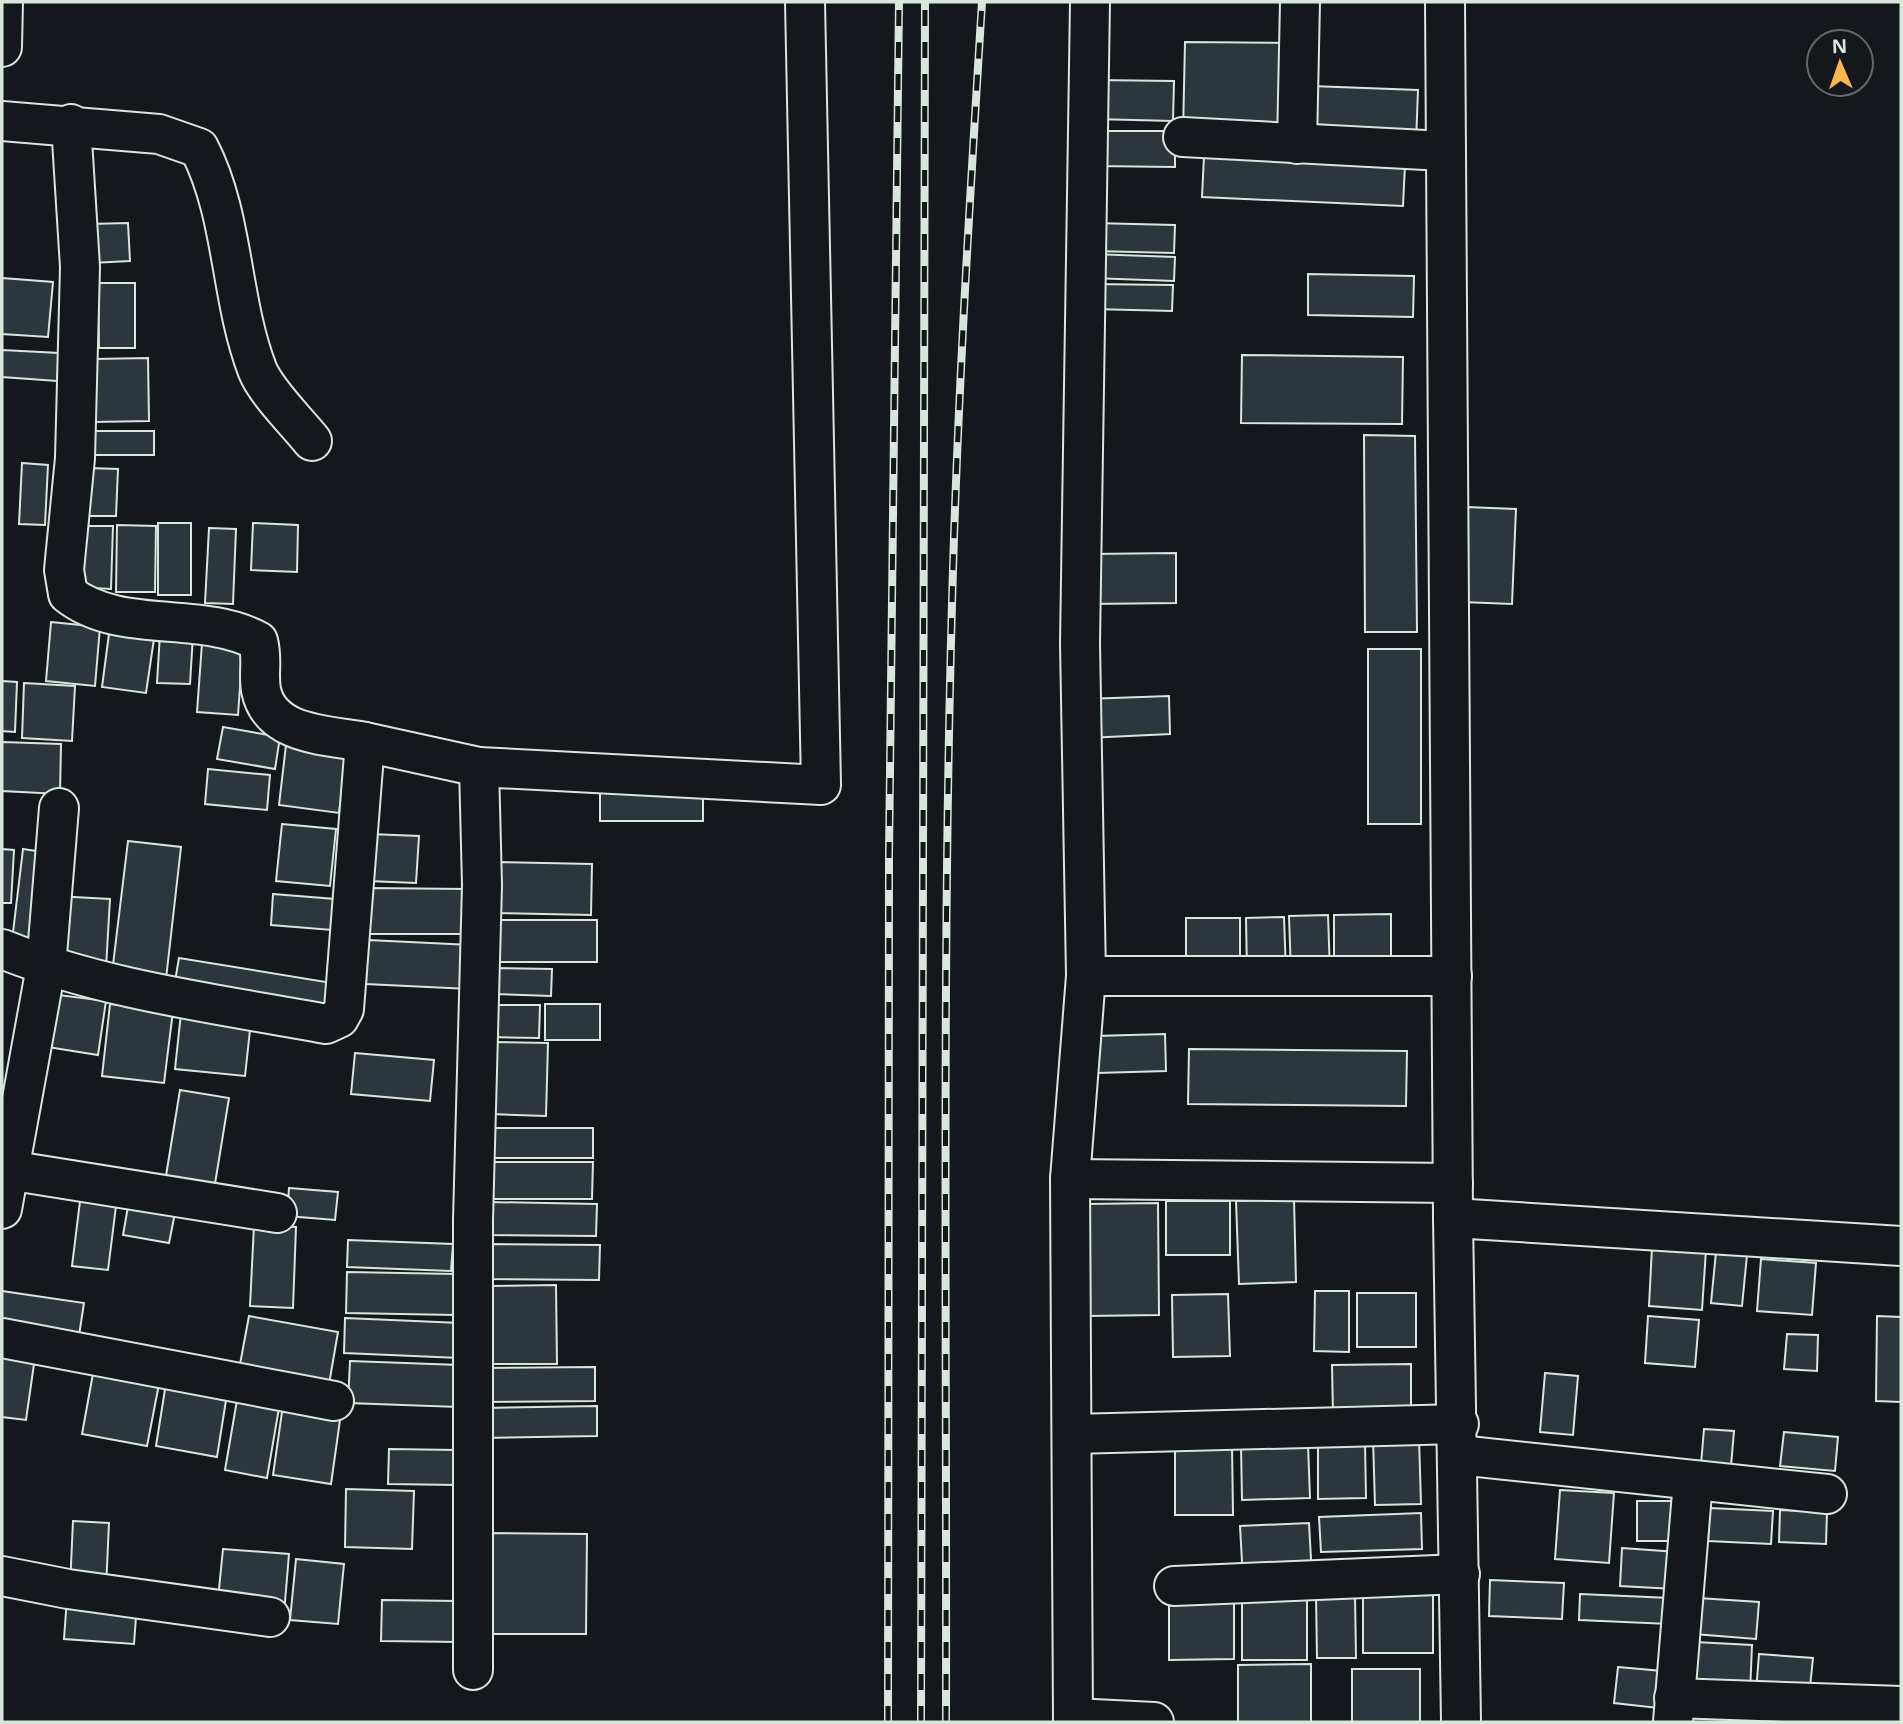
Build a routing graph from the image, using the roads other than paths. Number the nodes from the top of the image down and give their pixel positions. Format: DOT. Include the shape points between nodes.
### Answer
graph roads {
  1 [pos="3,2"];
  2 [pos="805,2"];
  3 [pos="1090,2"];
  4 [pos="1300,2"];
  5 [pos="1445,2"];
  6 [pos="2,47"];
  7 [pos="2,121"];
  8 [pos="71,124"];
  9 [pos="1183,137"];
  10 [pos="1297,144"];
  11 [pos="1444,151"];
  12 [pos="312,441"];
  13 [pos="365,742"];
  14 [pos="479,767"];
  15 [pos="59,808"];
  16 [pos="2,950"];
  17 [pos="46,967"];
  18 [pos="1086,976"];
  19 [pos="1452,976"];
  20 [pos="6,1169"];
  21 [pos="1070,1179"];
  22 [pos="1453,1200"];
  23 [pos="2,1209"];
  24 [pos="277,1213"];
  25 [pos="1901,1246"];
  26 [pos="2,1338"];
  27 [pos="334,1401"];
  28 [pos="1073,1434"];
  29 [pos="1459,1439"];
  30 [pos="1693,1481"];
  31 [pos="1827,1494"];
  32 [pos="1460,1574"];
  33 [pos="2,1576"];
  34 [pos="1174,1586"];
  35 [pos="270,1616"];
  36 [pos="473,1670"];
  37 [pos="1901,1706"];
  38 [pos="1673,1710"];
  39 [pos="1073,1720"];
  40 [pos="1154,1722"];
  41 [pos="1461,1722"];
  1 -- 6 [label="street"];
  2 -- 14 [label="street" via="821,785"];
  3 -- 18 [label="street" via="1080,643"];
  4 -- 10 [label="street"];
  5 -- 11 [label="street"];
  7 -- 8 [label="street"];
  8 -- 12 [label="street" via="159,134 199,148 213,176 258,372"];
  8 -- 13 [label="street" via="80,267 75,458 64,570 68,594 81,605 123,615 226,628 246,635 258,641 263,700 277,720"];
  9 -- 10 [label="street"];
  10 -- 11 [label="street"];
  11 -- 19 [label="street"];
  13 -- 14 [label="street"];
  13 -- 17 [label="street" via="349,965 339,1018 326,1024"];
  14 -- 36 [label="street" via="482,885 473,1220"];
  15 -- 17 [label="street"];
  16 -- 17 [label="street"];
  17 -- 20 [label="street"];
  18 -- 19 [label="street"];
  18 -- 21 [label="street"];
  19 -- 22 [label="street"];
  20 -- 23 [label="street"];
  20 -- 24 [label="street"];
  21 -- 22 [label="street"];
  21 -- 28 [label="street"];
  22 -- 25 [label="street"];
  22 -- 29 [label="street"];
  26 -- 27 [label="street"];
  28 -- 29 [label="street"];
  28 -- 39 [label="street"];
  29 -- 30 [label="street"];
  29 -- 32 [label="street"];
  30 -- 31 [label="street"];
  30 -- 38 [label="street"];
  32 -- 34 [label="street"];
  32 -- 41 [label="street"];
  33 -- 35 [label="street"];
  37 -- 38 [label="street"];
  39 -- 40 [label="street"];
}
